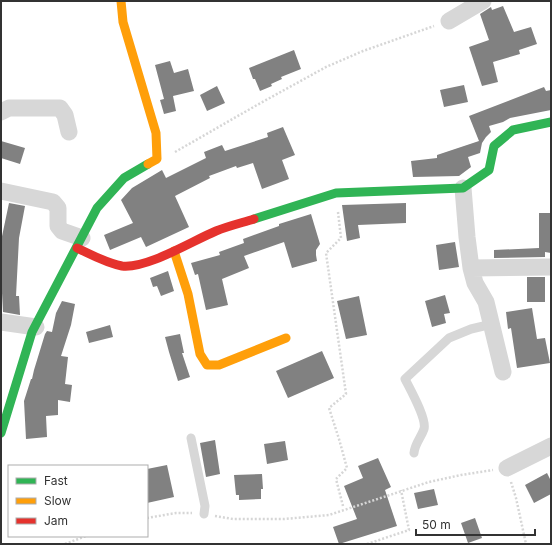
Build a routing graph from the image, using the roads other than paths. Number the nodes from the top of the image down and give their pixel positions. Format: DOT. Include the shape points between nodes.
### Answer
graph roads {
  1 [pos="121,1"];
  2 [pos="483,1"];
  3 [pos="449,21"];
  4 [pos="1,112"];
  5 [pos="551,122"];
  6 [pos="69,132"];
  7 [pos="463,188"];
  8 [pos="1,191"];
  9 [pos="79,243"];
  10 [pos="174,251"];
  11 [pos="551,267"];
  12 [pos="471,268"];
  13 [pos="1,322"];
  14 [pos="492,324"];
  15 [pos="36,327"];
  16 [pos="286,338"];
  17 [pos="503,372"];
  18 [pos="1,433"];
  19 [pos="191,438"];
  20 [pos="551,446"];
  21 [pos="414,453"];
  22 [pos="507,468"];
  23 [pos="204,514"];
  1 -- 9 [label="street" via="123,22 156,133 158,158 124,178 97,208"];
  2 -- 3 [label="street"];
  4 -- 6 [label="street" via="10,108 60,108 65,115"];
  5 -- 7 [label="street" via="513,130 494,146 489,170"];
  7 -- 10 [label="street" via="336,193 216,230"];
  7 -- 12 [label="street"];
  8 -- 9 [label="street" via="53,202 58,208 58,226"];
  9 -- 10 [label="street" via="109,263 124,266 141,264"];
  9 -- 15 [label="street"];
  10 -- 16 [label="street" via="188,294 200,354 207,364 219,365"];
  11 -- 12 [label="street"];
  12 -- 14 [label="street" via="486,302"];
  13 -- 15 [label="street"];
  14 -- 17 [label="street"];
  14 -- 21 [label="lane" via="449,338 405,379 423,417 424,429"];
  15 -- 18 [label="street" via="32,332"];
  19 -- 23 [label="lane" via="205,506"];
  20 -- 22 [label="street"];
}
